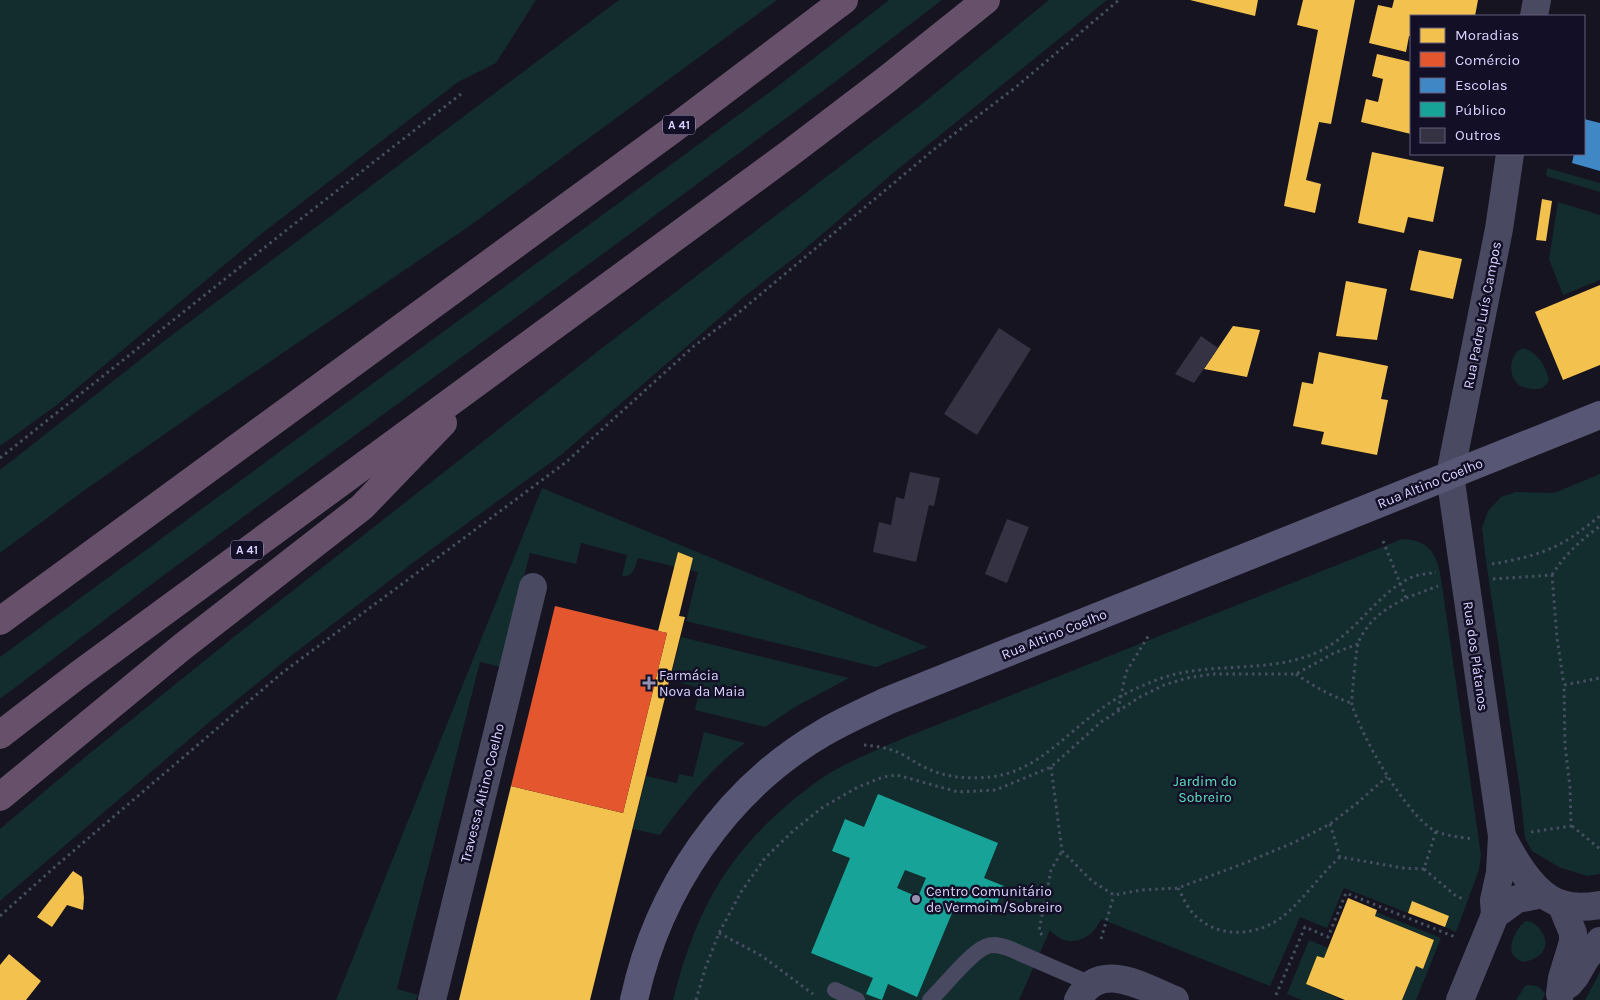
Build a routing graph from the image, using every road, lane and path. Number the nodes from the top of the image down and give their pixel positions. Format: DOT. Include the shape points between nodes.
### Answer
graph roads {
  1 [pos="844,0"];
  2 [pos="986,0"];
  3 [pos="1119,0"];
  4 [pos="1536,0"];
  5 [pos="1534,15"];
  6 [pos="461,94"];
  7 [pos="1510,155"];
  8 [pos="496,369"];
  9 [pos="1600,415"];
  10 [pos="0,458"];
  11 [pos="1450,475"];
  12 [pos="1600,516"];
  13 [pos="1600,526"];
  14 [pos="1383,540"];
  15 [pos="1486,564"];
  16 [pos="1440,572"];
  17 [pos="1552,576"];
  18 [pos="1488,579"];
  19 [pos="1401,583"];
  20 [pos="1442,585"];
  21 [pos="533,587"];
  22 [pos="1406,598"];
  23 [pos="0,621"];
  24 [pos="1149,635"];
  25 [pos="1358,644"];
  26 [pos="1296,674"];
  27 [pos="1600,678"];
  28 [pos="1564,685"];
  29 [pos="1120,697"];
  30 [pos="1351,703"];
  31 [pos="1118,710"];
  32 [pos="0,735"];
  33 [pos="861,745"];
  34 [pos="1051,767"];
  35 [pos="1387,777"];
  36 [pos="0,797"];
  37 [pos="1330,824"];
  38 [pos="1572,826"];
  39 [pos="1436,830"];
  40 [pos="1502,836"];
  41 [pos="1600,849"];
  42 [pos="1062,851"];
  43 [pos="1340,856"];
  44 [pos="1424,869"];
  45 [pos="1178,888"];
  46 [pos="1114,895"];
  47 [pos="1552,899"];
  48 [pos="1468,901"];
  49 [pos="1600,905"];
  50 [pos="1495,915"];
  51 [pos="0,916"];
  52 [pos="719,934"];
  53 [pos="1101,939"];
  54 [pos="1045,940"];
  55 [pos="1600,940"];
  56 [pos="1482,948"];
  57 [pos="835,990"];
  58 [pos="1085,992"];
  59 [pos="1276,995"];
  60 [pos="1559,997"];
  61 [pos="818,998"];
  62 [pos="432,1000"];
  63 [pos="634,1000"];
  64 [pos="696,1000"];
  65 [pos="857,1000"];
  66 [pos="930,1000"];
  67 [pos="1175,1000"];
  68 [pos="1460,1000"];
  1 -- 23 [label="highway, A 41" via="672,130"];
  2 -- 8 [label="highway, A 41" via="790,153"];
  3 -- 51 [label="path" via="694,346 565,463 282,673"];
  4 -- 5 [label="street"];
  6 -- 10 [label="path"];
  7 -- 11 [label="street, Rua Padre Luís Campos" via="1497,238"];
  8 -- 32 [label="highway, A 41"];
  8 -- 36 [label="highway" via="362,507"];
  9 -- 11 [label="main road, Rua Altino Coelho"];
  11 -- 40 [label="street, Rua dos Plátanos"];
  11 -- 63 [label="main road, Rua Altino Coelho" via="887,701 822,733 756,783 733,805 692,858 652,936"];
  12 -- 15 [label="path" via="1563,543 1542,552 1519,560"];
  13 -- 17 [label="path" via="1577,543"];
  14 -- 19 [label="path"];
  16 -- 19 [label="path" via="1413,577"];
  17 -- 18 [label="path"];
  17 -- 28 [label="path"];
  19 -- 22 [label="path"];
  19 -- 29 [label="path" via="1335,644 1302,659 1268,666 1180,672"];
  20 -- 22 [label="path"];
  21 -- 62 [label="street, Travessa Altino Coelho"];
  22 -- 25 [label="path" via="1375,618"];
  24 -- 29 [label="path" via="1126,672"];
  25 -- 26 [label="path"];
  25 -- 30 [label="path"];
  26 -- 30 [label="path" via="1313,686"];
  26 -- 31 [label="path" via="1212,674 1187,678 1164,685"];
  27 -- 28 [label="path"];
  28 -- 38 [label="path"];
  29 -- 31 [label="path"];
  29 -- 33 [label="path" via="1054,749 1009,774 992,777 943,775 897,752"];
  30 -- 35 [label="path"];
  31 -- 34 [label="path"];
  34 -- 42 [label="path"];
  34 -- 52 [label="path" via="996,790 958,792 897,775 858,787 823,807 765,858 741,892"];
  35 -- 37 [label="path"];
  35 -- 39 [label="path" via="1413,810"];
  37 -- 43 [label="path"];
  37 -- 45 [label="path" via="1295,842"];
  38 -- 40 [label="path"];
  38 -- 41 [label="path"];
  39 -- 40 [label="path" via="1448,835"];
  39 -- 44 [label="path"];
  40 -- 47 [label="street, Rua dos Plátanos" via="1521,872"];
  40 -- 50 [label="street, Rua dos Plátanos"];
  42 -- 46 [label="path" via="1092,881"];
  42 -- 54 [label="path" via="1051,870 1039,932"];
  43 -- 44 [label="path"];
  43 -- 45 [label="path" via="1286,914 1256,931 1235,933 1218,930 1191,912"];
  44 -- 48 [label="path" via="1456,896"];
  45 -- 46 [label="path"];
  46 -- 53 [label="path"];
  47 -- 49 [label="street" via="1578,906"];
  47 -- 50 [label="street" via="1517,899"];
  47 -- 60 [label="street, Rua dos Plátanos" via="1573,933"];
  50 -- 56 [label="street"];
  52 -- 61 [label="path" via="762,956"];
  52 -- 64 [label="path"];
  55 -- 60 [label="street"];
  56 -- 59 [label="path" via="1346,893 1328,937 1304,927"];
  56 -- 68 [label="street"];
  57 -- 65 [label="lane"];
  58 -- 66 [label="lane" via="1008,948 994,945 984,947 971,957"];
  58 -- 67 [label="street" via="1096,981 1111,977"];
}
